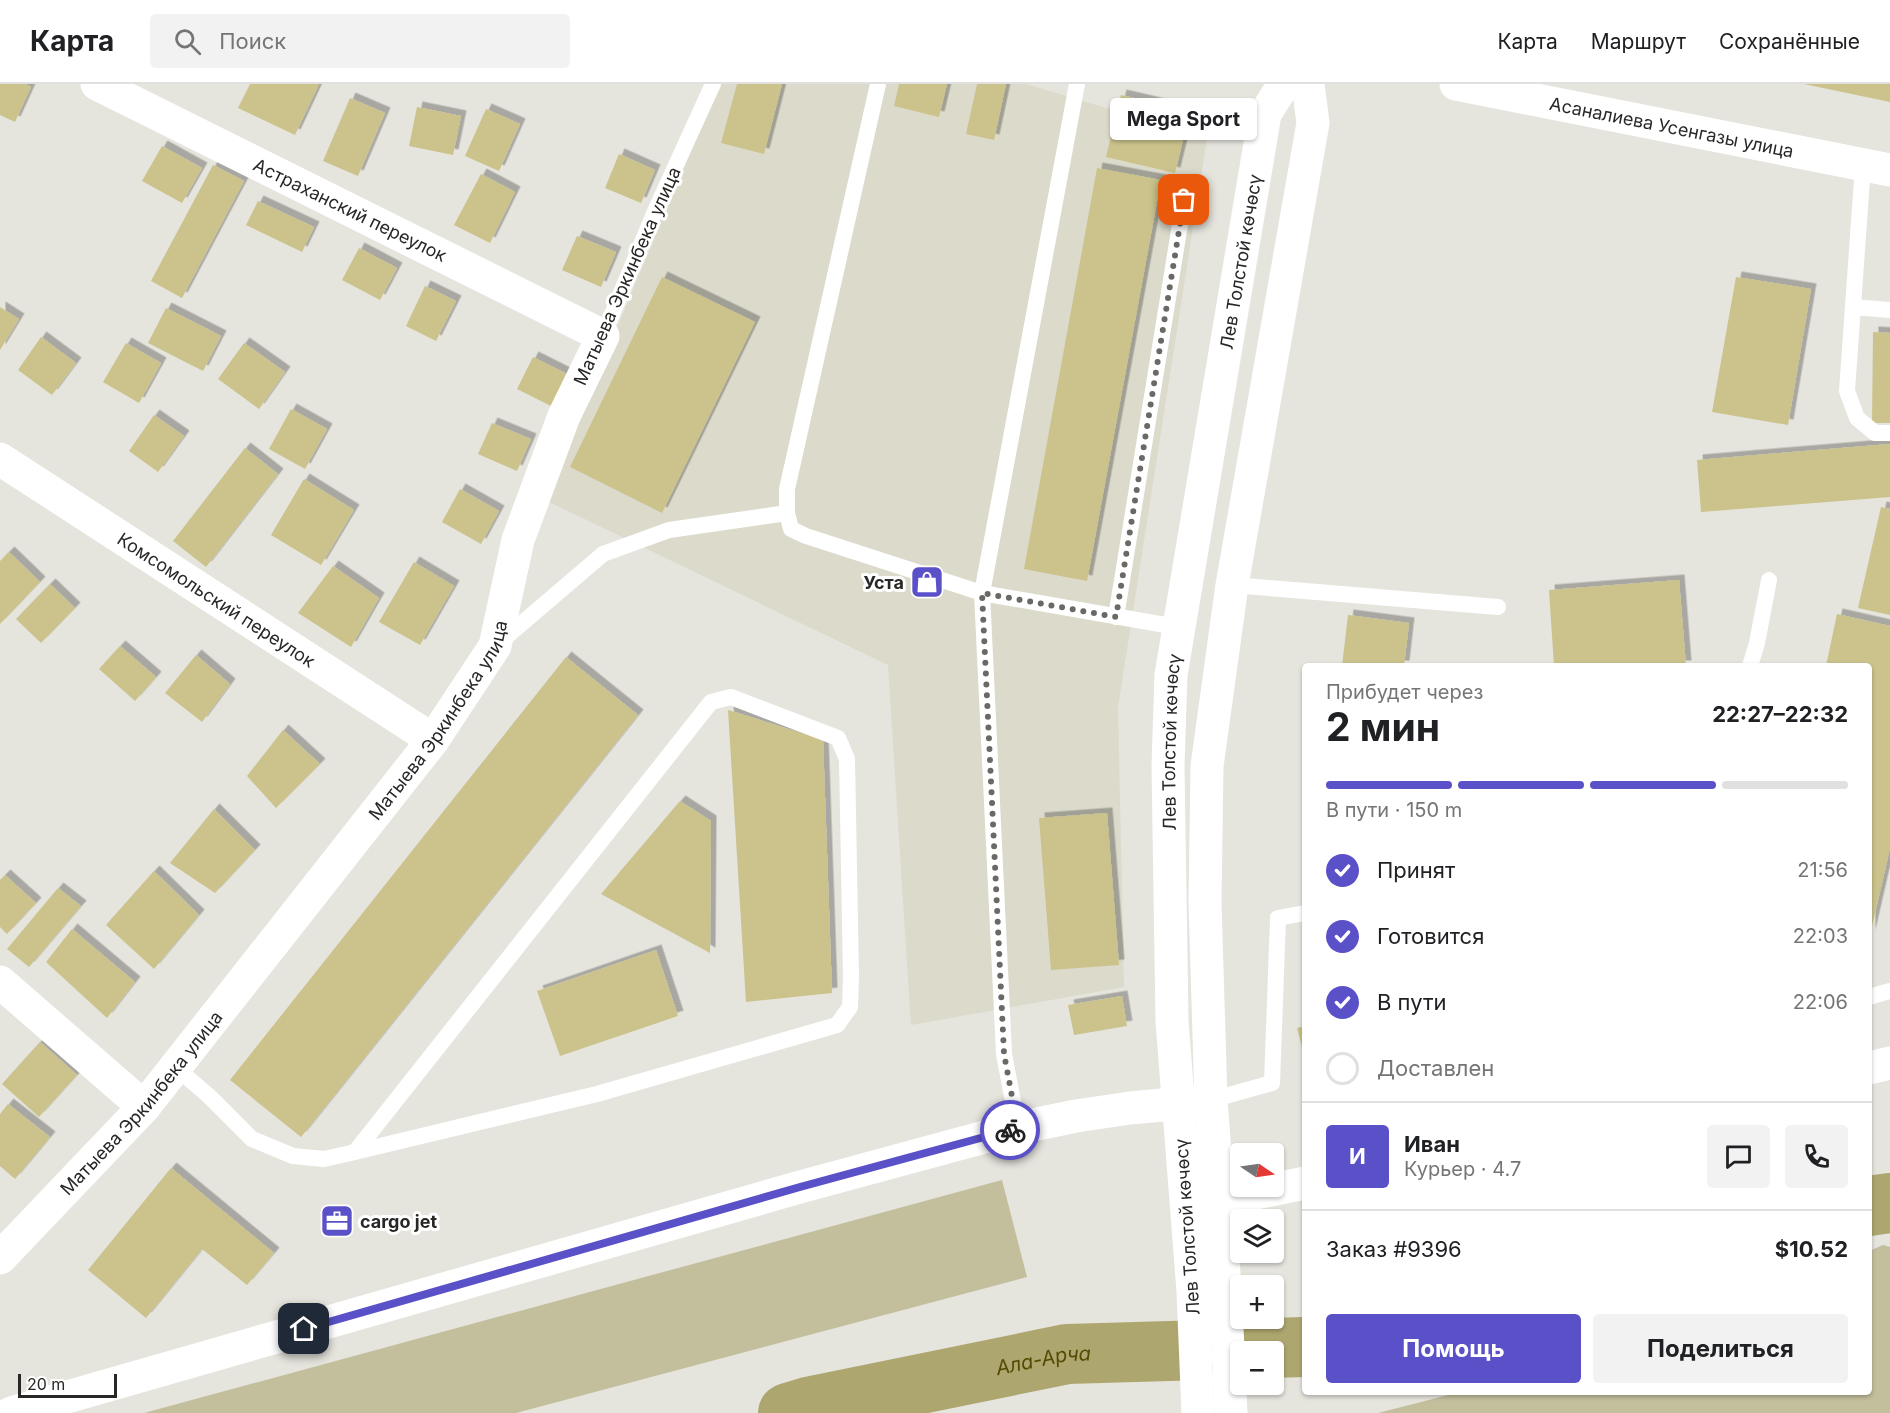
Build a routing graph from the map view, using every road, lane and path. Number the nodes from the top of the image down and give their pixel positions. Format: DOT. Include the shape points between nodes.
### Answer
graph roads {
  1 [pos="96,84"];
  2 [pos="713,84"];
  3 [pos="878,84"];
  4 [pos="1077,84"];
  5 [pos="1284,84"];
  6 [pos="1308,84"];
  7 [pos="1456,84"];
  8 [pos="1877,168"];
  9 [pos="1184,200"];
  10 [pos="1853,307"];
  11 [pos="1890,310"];
  12 [pos="603,336"];
  13 [pos="1890,433"];
  14 [pos="0,459"];
  15 [pos="787,513"];
  16 [pos="1769,580"];
  17 [pos="1232,585"];
  18 [pos="982,593"];
  19 [pos="1498,607"];
  20 [pos="1116,617"];
  21 [pos="1177,627"];
  22 [pos="495,646"];
  23 [pos="1751,663"];
  24 [pos="433,740"];
  25 [pos="1302,914"];
  26 [pos="0,982"];
  27 [pos="1890,991"];
  28 [pos="1872,997"];
  29 [pos="1890,1063"];
  30 [pos="174,1066"];
  31 [pos="1872,1067"];
  32 [pos="1210,1100"];
  33 [pos="1178,1104"];
  34 [pos="144,1107"];
  35 [pos="1018,1128"];
  36 [pos="355,1152"];
  37 [pos="1302,1185"];
  38 [pos="1202,1204"];
  39 [pos="0,1258"];
  40 [pos="11,1413"];
  41 [pos="1197,1413"];
  42 [pos="1231,1413"];
  1 -- 12 [label="main road, Астраханский переулок"];
  2 -- 12 [label="lane, Матыева Эркинбека улица"];
  3 -- 15 [label="lane" via="787,489"];
  4 -- 18 [label="lane"];
  5 -- 21 [label="main road, Лев Толстой көчөсү" via="1264,114"];
  6 -- 17 [label="main road, Лев Толстой көчөсү" via="1313,123"];
  7 -- 8 [label="main road, Асаналиева Усенгазы улица"];
  8 -- 10 [label="lane"];
  9 -- 20 [label="lane"];
  10 -- 11 [label="lane"];
  10 -- 13 [label="lane" via="1847,391 1857,418 1875,434"];
  12 -- 22 [label="main road, Матыева Эркинбека улица" via="564,416 518,540"];
  14 -- 24 [label="main road, Комсомольский переулок"];
  15 -- 18 [label="lane" via="791,528 806,536"];
  15 -- 22 [label="lane" via="669,530 603,554"];
  16 -- 23 [label="lane"];
  17 -- 19 [label="lane"];
  17 -- 32 [label="main road, Лев Толстой көчөсү" via="1207,766 1205,902"];
  18 -- 20 [label="lane"];
  18 -- 35 [label="lane" via="1004,1054"];
  20 -- 21 [label="lane"];
  21 -- 33 [label="main road, Лев Толстой көчөсү" via="1171,675 1168,777 1172,1021"];
  22 -- 24 [label="main road, Матыева Эркинбека улица"];
  24 -- 30 [label="main road, Матыева Эркинбека улица"];
  25 -- 32 [label="lane" via="1278,918 1272,1083"];
  26 -- 34 [label="main road"];
  27 -- 28 [label="lane"];
  29 -- 31 [label="main road"];
  30 -- 34 [label="main road, Матыева Эркинбека улица"];
  30 -- 36 [label="lane" via="252,1139 294,1156 324,1159"];
  32 -- 33 [label="main road"];
  32 -- 38 [label="main road, Лев Толстой көчөсү"];
  33 -- 35 [label="main road" via="1076,1116"];
  33 -- 38 [label="main road, Лев Толстой көчөсү"];
  34 -- 39 [label="main road, Матыева Эркинбека улица"];
  35 -- 40 [label="main road"];
  36 -- 36 [label="lane" via="597,1094 837,1024 850,1007 851,976 847,759 838,738 731,697 711,702"];
  37 -- 38 [label="main road"];
  38 -- 41 [label="main road, Лев Толстой көчөсү" via="1193,1292"];
  38 -- 42 [label="main road, Лев Толстой көчөсү" via="1225,1286"];
}
